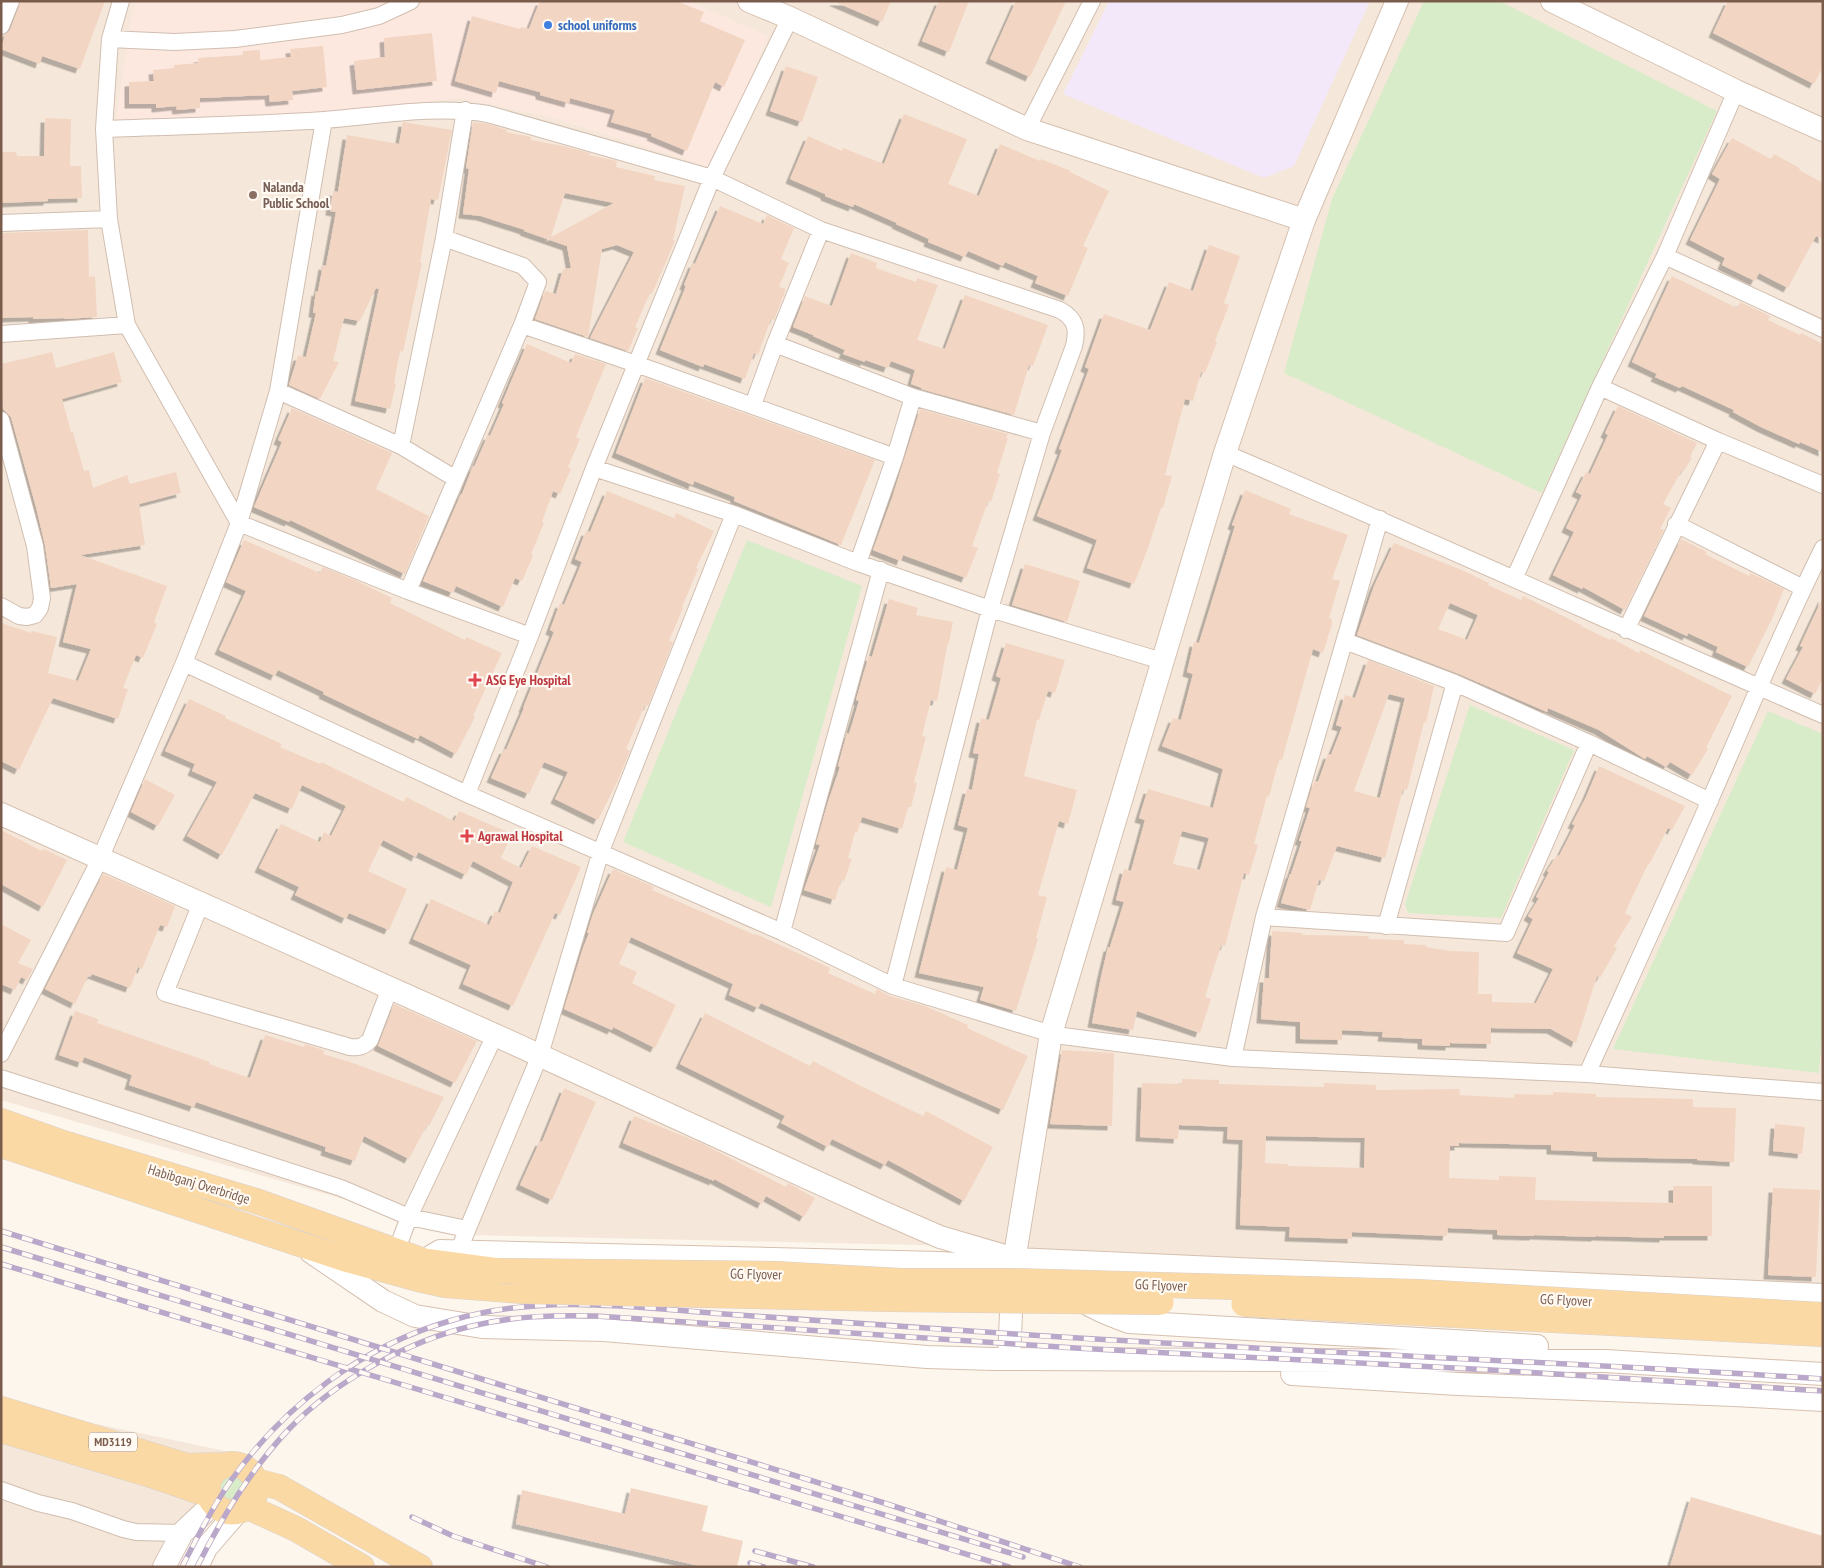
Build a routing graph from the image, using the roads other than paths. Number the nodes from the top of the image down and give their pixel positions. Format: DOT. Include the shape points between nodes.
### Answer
graph roads {
  1 [pos="11,1"];
  2 [pos="121,1"];
  3 [pos="411,1"];
  4 [pos="749,1"];
  5 [pos="1092,1"];
  6 [pos="1397,1"];
  7 [pos="1552,1"];
  8 [pos="790,18"];
  9 [pos="1,26"];
  10 [pos="110,39"];
  11 [pos="1736,92"];
  12 [pos="465,110"];
  13 [pos="324,120"];
  14 [pos="104,129"];
  15 [pos="1027,129"];
  16 [pos="1823,130"];
  17 [pos="712,178"];
  18 [pos="109,219"];
  19 [pos="1304,220"];
  20 [pos="1,222"];
  21 [pos="821,230"];
  22 [pos="444,238"];
  23 [pos="1664,256"];
  24 [pos="522,325"];
  25 [pos="127,326"];
  26 [pos="1823,329"];
  27 [pos="1,334"];
  28 [pos="775,344"];
  29 [pos="636,364"];
  30 [pos="1600,387"];
  31 [pos="278,391"];
  32 [pos="913,397"];
  33 [pos="753,405"];
  34 [pos="1,420"];
  35 [pos="1042,434"];
  36 [pos="1718,441"];
  37 [pos="401,446"];
  38 [pos="1225,453"];
  39 [pos="895,457"];
  40 [pos="594,468"];
  41 [pos="456,479"];
  42 [pos="1823,485"];
  43 [pos="734,514"];
  44 [pos="1380,519"];
  45 [pos="238,523"];
  46 [pos="1676,524"];
  47 [pos="1823,548"];
  48 [pos="858,563"];
  49 [pos="881,570"];
  50 [pos="1514,579"];
  51 [pos="1803,588"];
  52 [pos="408,591"];
  53 [pos="1,606"];
  54 [pos="990,609"];
  55 [pos="1626,630"];
  56 [pos="530,636"];
  57 [pos="1345,641"];
  58 [pos="1162,662"];
  59 [pos="184,663"];
  60 [pos="1455,683"];
  61 [pos="1758,687"];
  62 [pos="1823,715"];
  63 [pos="1589,743"];
  64 [pos="467,794"];
  65 [pos="1710,801"];
  66 [pos="1,814"];
  67 [pos="600,851"];
  68 [pos="100,858"];
  69 [pos="201,903"];
  70 [pos="1264,917"];
  71 [pos="1386,926"];
  72 [pos="782,932"];
  73 [pos="893,986"];
  74 [pos="390,988"];
  75 [pos="495,1034"];
  76 [pos="1051,1034"];
  77 [pos="1,1054"];
  78 [pos="540,1055"];
  79 [pos="1233,1058"];
  80 [pos="1587,1074"];
  81 [pos="1,1078"];
  82 [pos="1823,1092"];
  83 [pos="1,1121"];
  84 [pos="1,1145"];
  85 [pos="409,1217"];
  86 [pos="467,1229"];
  87 [pos="297,1243"];
  88 [pos="396,1252"];
  89 [pos="458,1252"];
  90 [pos="424,1261"];
  91 [pos="1014,1263"];
  92 [pos="366,1265"];
  93 [pos="1823,1295"];
  94 [pos="1823,1315"];
  95 [pos="1823,1334"];
  96 [pos="1009,1359"];
  97 [pos="1823,1363"];
  98 [pos="1823,1374"];
  99 [pos="1823,1400"];
  100 [pos="1,1409"];
  101 [pos="1,1430"];
  102 [pos="225,1465"];
  103 [pos="255,1481"];
  104 [pos="1,1490"];
  105 [pos="212,1499"];
  106 [pos="243,1509"];
  107 [pos="182,1533"];
  108 [pos="164,1567"];
  109 [pos="197,1567"];
  110 [pos="362,1567"];
  111 [pos="420,1567"];
  1 -- 9 [label="street"];
  2 -- 10 [label="street"];
  3 -- 10 [label="street" via="379,16 342,25 235,39 174,42"];
  4 -- 8 [label="street"];
  5 -- 15 [label="street"];
  6 -- 19 [label="street"];
  7 -- 11 [label="street"];
  8 -- 15 [label="street"];
  8 -- 17 [label="street"];
  10 -- 14 [label="street"];
  11 -- 16 [label="street"];
  11 -- 23 [label="street"];
  12 -- 13 [label="street"];
  12 -- 17 [label="street"];
  12 -- 22 [label="street"];
  13 -- 14 [label="street"];
  13 -- 31 [label="street"];
  14 -- 18 [label="street"];
  15 -- 19 [label="street"];
  17 -- 21 [label="street"];
  17 -- 29 [label="street"];
  18 -- 20 [label="street"];
  18 -- 25 [label="street"];
  19 -- 38 [label="street"];
  21 -- 28 [label="street"];
  21 -- 35 [label="street" via="1060,310 1069,316 1075,323 1077,335"];
  22 -- 24 [label="street" via="522,266 538,282"];
  22 -- 37 [label="street"];
  23 -- 26 [label="street"];
  23 -- 30 [label="street"];
  24 -- 29 [label="street"];
  24 -- 41 [label="street"];
  25 -- 27 [label="street"];
  25 -- 45 [label="street"];
  28 -- 32 [label="street"];
  28 -- 33 [label="street"];
  29 -- 33 [label="street"];
  29 -- 40 [label="street"];
  30 -- 36 [label="street"];
  30 -- 50 [label="street"];
  31 -- 37 [label="street"];
  31 -- 45 [label="street"];
  32 -- 35 [label="street"];
  32 -- 39 [label="street"];
  33 -- 39 [label="street"];
  34 -- 53 [label="street" via="35,546 42,598 35,615 28,617"];
  35 -- 54 [label="street"];
  36 -- 42 [label="street"];
  36 -- 46 [label="street"];
  37 -- 41 [label="street"];
  38 -- 44 [label="street"];
  38 -- 58 [label="street"];
  39 -- 48 [label="street"];
  40 -- 43 [label="street"];
  40 -- 56 [label="street"];
  41 -- 52 [label="street"];
  43 -- 48 [label="street"];
  43 -- 67 [label="street"];
  44 -- 50 [label="street"];
  44 -- 57 [label="street"];
  45 -- 52 [label="street"];
  45 -- 59 [label="street"];
  46 -- 51 [label="street"];
  46 -- 55 [label="street"];
  47 -- 51 [label="street"];
  48 -- 49 [label="street"];
  49 -- 54 [label="street"];
  49 -- 72 [label="street"];
  50 -- 55 [label="street"];
  51 -- 61 [label="street"];
  52 -- 56 [label="street"];
  54 -- 58 [label="street"];
  54 -- 73 [label="street"];
  55 -- 61 [label="street"];
  56 -- 64 [label="street"];
  57 -- 60 [label="street"];
  57 -- 70 [label="street"];
  58 -- 76 [label="street"];
  59 -- 64 [label="street"];
  59 -- 68 [label="street"];
  60 -- 63 [label="street"];
  60 -- 71 [label="street"];
  61 -- 62 [label="street"];
  61 -- 65 [label="street"];
  63 -- 65 [label="street"];
  63 -- 71 [label="street" via="1506,933"];
  64 -- 67 [label="street"];
  65 -- 80 [label="street"];
  66 -- 68 [label="street"];
  67 -- 72 [label="street"];
  67 -- 78 [label="street"];
  68 -- 69 [label="street"];
  68 -- 77 [label="street"];
  69 -- 74 [label="street"];
  69 -- 74 [label="street" via="165,993 359,1048 370,1040"];
  70 -- 71 [label="street"];
  70 -- 79 [label="street"];
  72 -- 73 [label="street"];
  73 -- 76 [label="street"];
  74 -- 75 [label="street"];
  75 -- 78 [label="street"];
  75 -- 85 [label="street"];
  76 -- 79 [label="street"];
  76 -- 91 [label="street"];
  78 -- 86 [label="street"];
  78 -- 91 [label="street" via="940,1237"];
  79 -- 80 [label="street"];
  80 -- 82 [label="street"];
  81 -- 85 [label="street" via="341,1188"];
  83 -- 88 [label="main road, Habibganj Overbridge" via="256,1202"];
  84 -- 87 [label="main road, Habibganj Overbridge"];
  85 -- 86 [label="street"];
  85 -- 88 [label="street"];
  86 -- 89 [label="street"];
  87 -- 92 [label="main road, Habibganj Overbridge"];
  87 -- 96 [label="street" via="383,1301 415,1316 482,1327 604,1330 927,1357"];
  88 -- 90 [label="main road, Habibganj Overbridge"];
  89 -- 90 [label="street" via="440,1251"];
  89 -- 91 [label="street"];
  90 -- 94 [label="main road, GG Flyover, bridge" via="499,1271 777,1274 901,1281 1418,1292"];
  91 -- 93 [label="street"];
  91 -- 96 [label="street"];
  91 -- 97 [label="street" via="1065,1288 1092,1308 1129,1322"];
  92 -- 95 [label="main road, GG Flyover, bridge" via="445,1285 524,1291 1204,1302"];
  96 -- 98 [label="street" via="1604,1361"];
  96 -- 99 [label="street" via="1041,1372 1296,1374"];
  100 -- 102 [label="main road, MD3119" via="187,1466"];
  101 -- 105 [label="main road, MD3119" via="152,1475"];
  102 -- 103 [label="main road" via="240,1465 252,1474"];
  102 -- 105 [label="main road" via="210,1480"];
  103 -- 106 [label="main road" via="255,1495"];
  103 -- 111 [label="main road" via="279,1487"];
  104 -- 107 [label="street" via="123,1529"];
  105 -- 106 [label="main road" via="225,1511"];
  105 -- 107 [label="street"];
  106 -- 109 [label="street" via="206,1548"];
  106 -- 110 [label="main road" via="296,1529"];
  107 -- 108 [label="street"];
}
